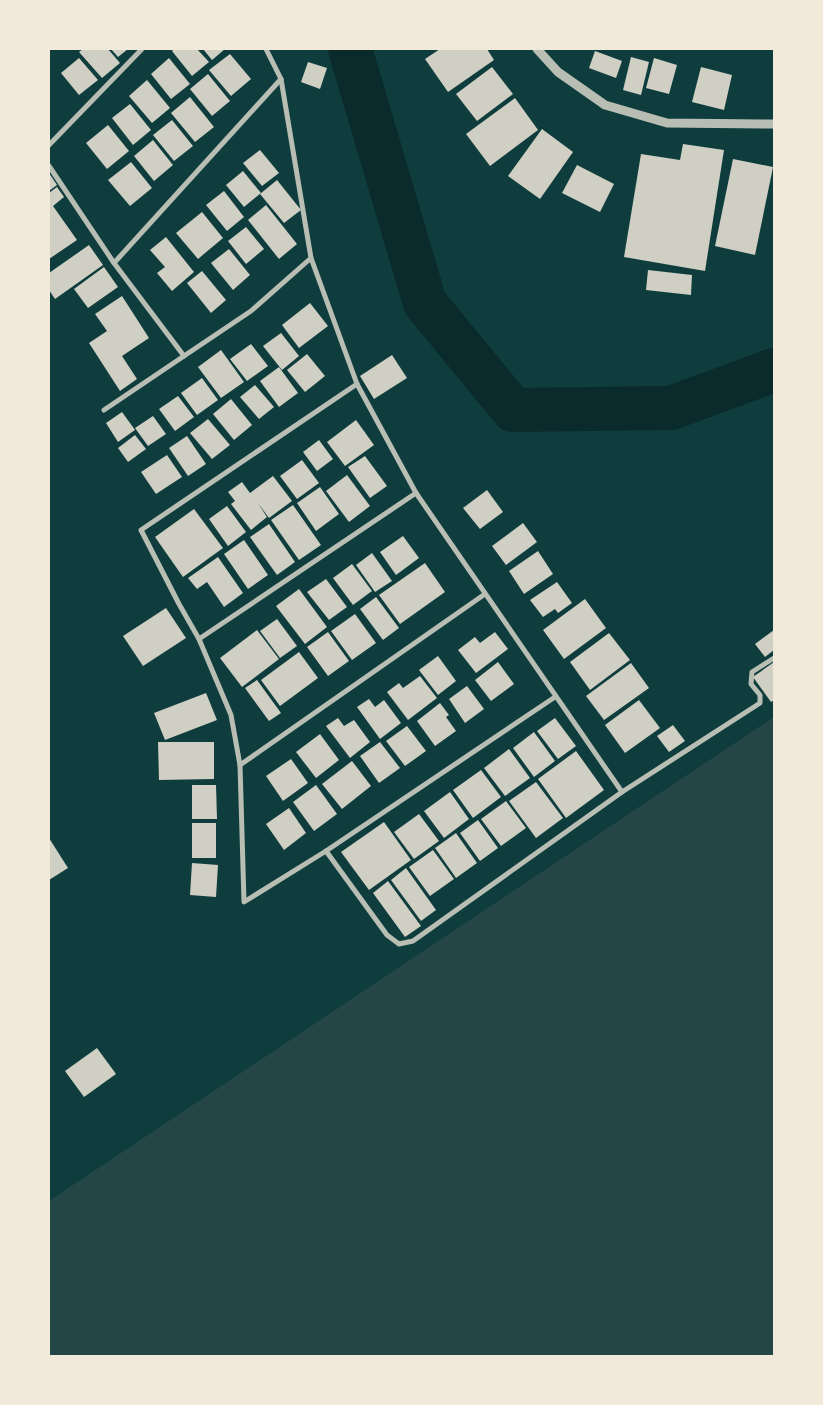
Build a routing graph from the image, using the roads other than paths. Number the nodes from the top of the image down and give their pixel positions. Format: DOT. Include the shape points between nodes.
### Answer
graph roads {
  1 [pos="142,49"];
  2 [pos="266,49"];
  3 [pos="537,49"];
  4 [pos="281,79"];
  5 [pos="774,124"];
  6 [pos="49,145"];
  7 [pos="49,166"];
  8 [pos="312,258"];
  9 [pos="114,263"];
  10 [pos="184,356"];
  11 [pos="357,384"];
  12 [pos="104,410"];
  13 [pos="416,493"];
  14 [pos="485,594"];
  15 [pos="199,639"];
  16 [pos="774,658"];
  17 [pos="555,697"];
  18 [pos="240,765"];
  19 [pos="622,792"];
  20 [pos="326,851"];
  1 -- 6 [label="street"];
  2 -- 4 [label="street"];
  3 -- 5 [label="street" via="558,72 605,105 667,123"];
  4 -- 8 [label="street"];
  4 -- 9 [label="street"];
  7 -- 9 [label="street"];
  8 -- 10 [label="street" via="252,311"];
  8 -- 11 [label="street"];
  9 -- 10 [label="street"];
  10 -- 12 [label="street"];
  11 -- 13 [label="street"];
  11 -- 15 [label="street" via="141,530"];
  13 -- 14 [label="street"];
  13 -- 15 [label="street"];
  14 -- 17 [label="street"];
  14 -- 18 [label="street"];
  15 -- 18 [label="street" via="231,715"];
  16 -- 19 [label="street" via="752,672 751,684 760,695 757,705"];
  17 -- 19 [label="street"];
  17 -- 20 [label="street"];
  18 -- 20 [label="street" via="244,902"];
  19 -- 20 [label="street" via="413,942 405,944 393,942 386,935"];
}
